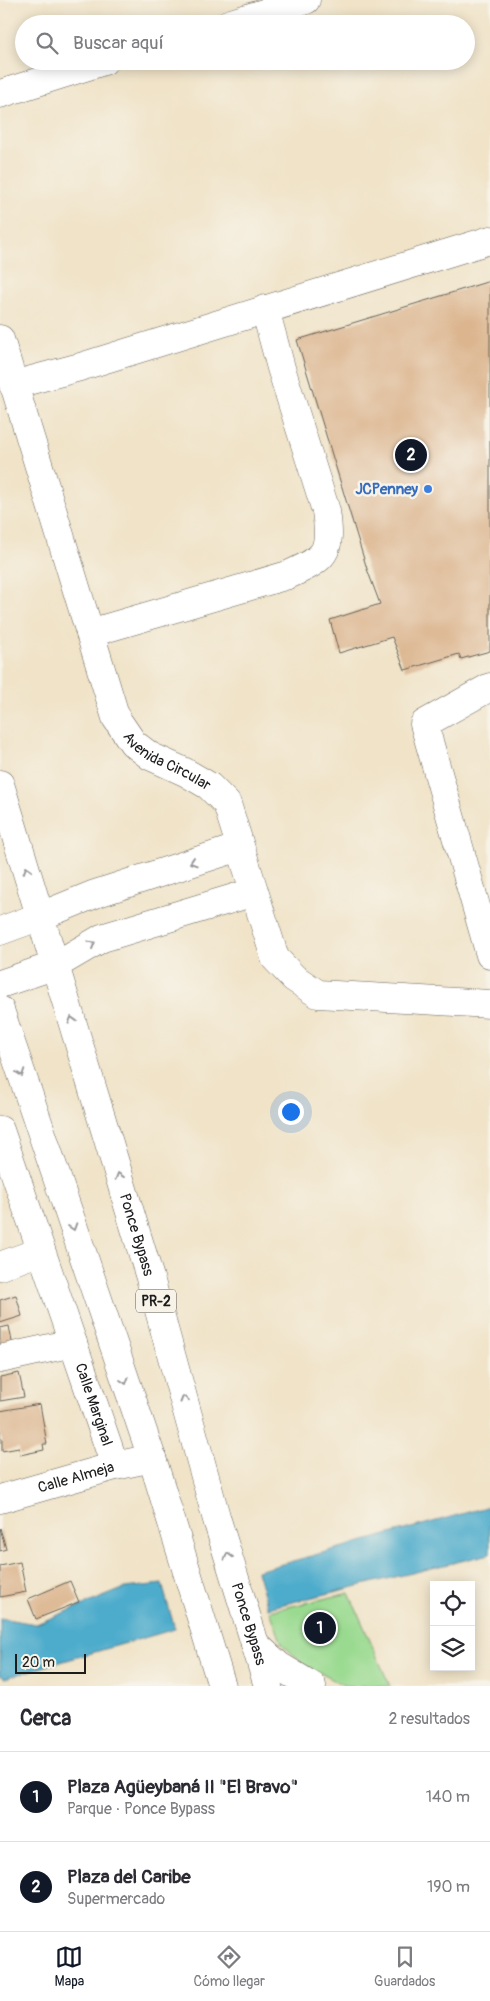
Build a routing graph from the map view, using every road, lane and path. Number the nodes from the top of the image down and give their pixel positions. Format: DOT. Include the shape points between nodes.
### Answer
graph roads {
  1 [pos="306,0"];
  2 [pos="257,15"];
  3 [pos="76,70"];
  4 [pos="0,94"];
  5 [pos="490,240"];
  6 [pos="265,309"];
  7 [pos="0,339"];
  8 [pos="13,385"];
  9 [pos="90,632"];
  10 [pos="490,688"];
  11 [pos="0,784"];
  12 [pos="240,848"];
  13 [pos="254,892"];
  14 [pos="41,916"];
  15 [pos="0,931"];
  16 [pos="490,955"];
  17 [pos="56,965"];
  18 [pos="0,984"];
  19 [pos="490,1004"];
  20 [pos="0,1010"];
  21 [pos="0,1130"];
  22 [pos="41,1251"];
  23 [pos="0,1266"];
  24 [pos="72,1343"];
  25 [pos="0,1359"];
  26 [pos="152,1458"];
  27 [pos="115,1466"];
  28 [pos="0,1498"];
  29 [pos="208,1640"];
  30 [pos="255,1644"];
  31 [pos="202,1686"];
  32 [pos="222,1686"];
  33 [pos="268,1686"];
  34 [pos="312,1686"];
  1 -- 2 [label="main road"];
  3 -- 4 [label="main road"];
  5 -- 6 [label="main road"];
  6 -- 8 [label="main road"];
  6 -- 9 [label="main road" via="326,511 329,535 326,548 311,564 288,575"];
  7 -- 8 [label="main road, Avenida Circular"];
  8 -- 9 [label="main road, Avenida Circular"];
  9 -- 12 [label="main road, Avenida Circular" via="116,718 133,743 150,756 209,786 227,804"];
  10 -- 16 [label="main road" via="424,724"];
  14 -- 11 [label="main road, Ponce Bypass / PR-2, one-way"];
  12 -- 13 [label="main road, Avenida Circular"];
  12 -- 14 [label="main road, one-way" via="95,894"];
  17 -- 13 [label="main road, one-way" via="102,938"];
  13 -- 19 [label="main road, Avenida Circular" via="276,958 294,978 318,994"];
  14 -- 15 [label="main road"];
  14 -- 17 [label="main road, Ponce Bypass / PR-2"];
  17 -- 18 [label="main road"];
  30 -- 17 [label="main road, Ponce Bypass / PR-2, one-way"];
  20 -- 26 [label="main road, one-way"];
  21 -- 22 [label="main road, Calle Marginal"];
  22 -- 23 [label="main road"];
  22 -- 24 [label="main road, Calle Marginal"];
  24 -- 25 [label="main road, Calle Marginal"];
  24 -- 27 [label="main road, Calle Marginal"];
  26 -- 27 [label="main road, Calle Almeja"];
  26 -- 29 [label="main road"];
  27 -- 28 [label="main road, Calle Almeja"];
  29 -- 31 [label="main road"];
  29 -- 32 [label="main road"];
  30 -- 33 [label="main road, Ponce Bypass / PR-2"];
  30 -- 34 [label="main road" via="279,1666"];
}
